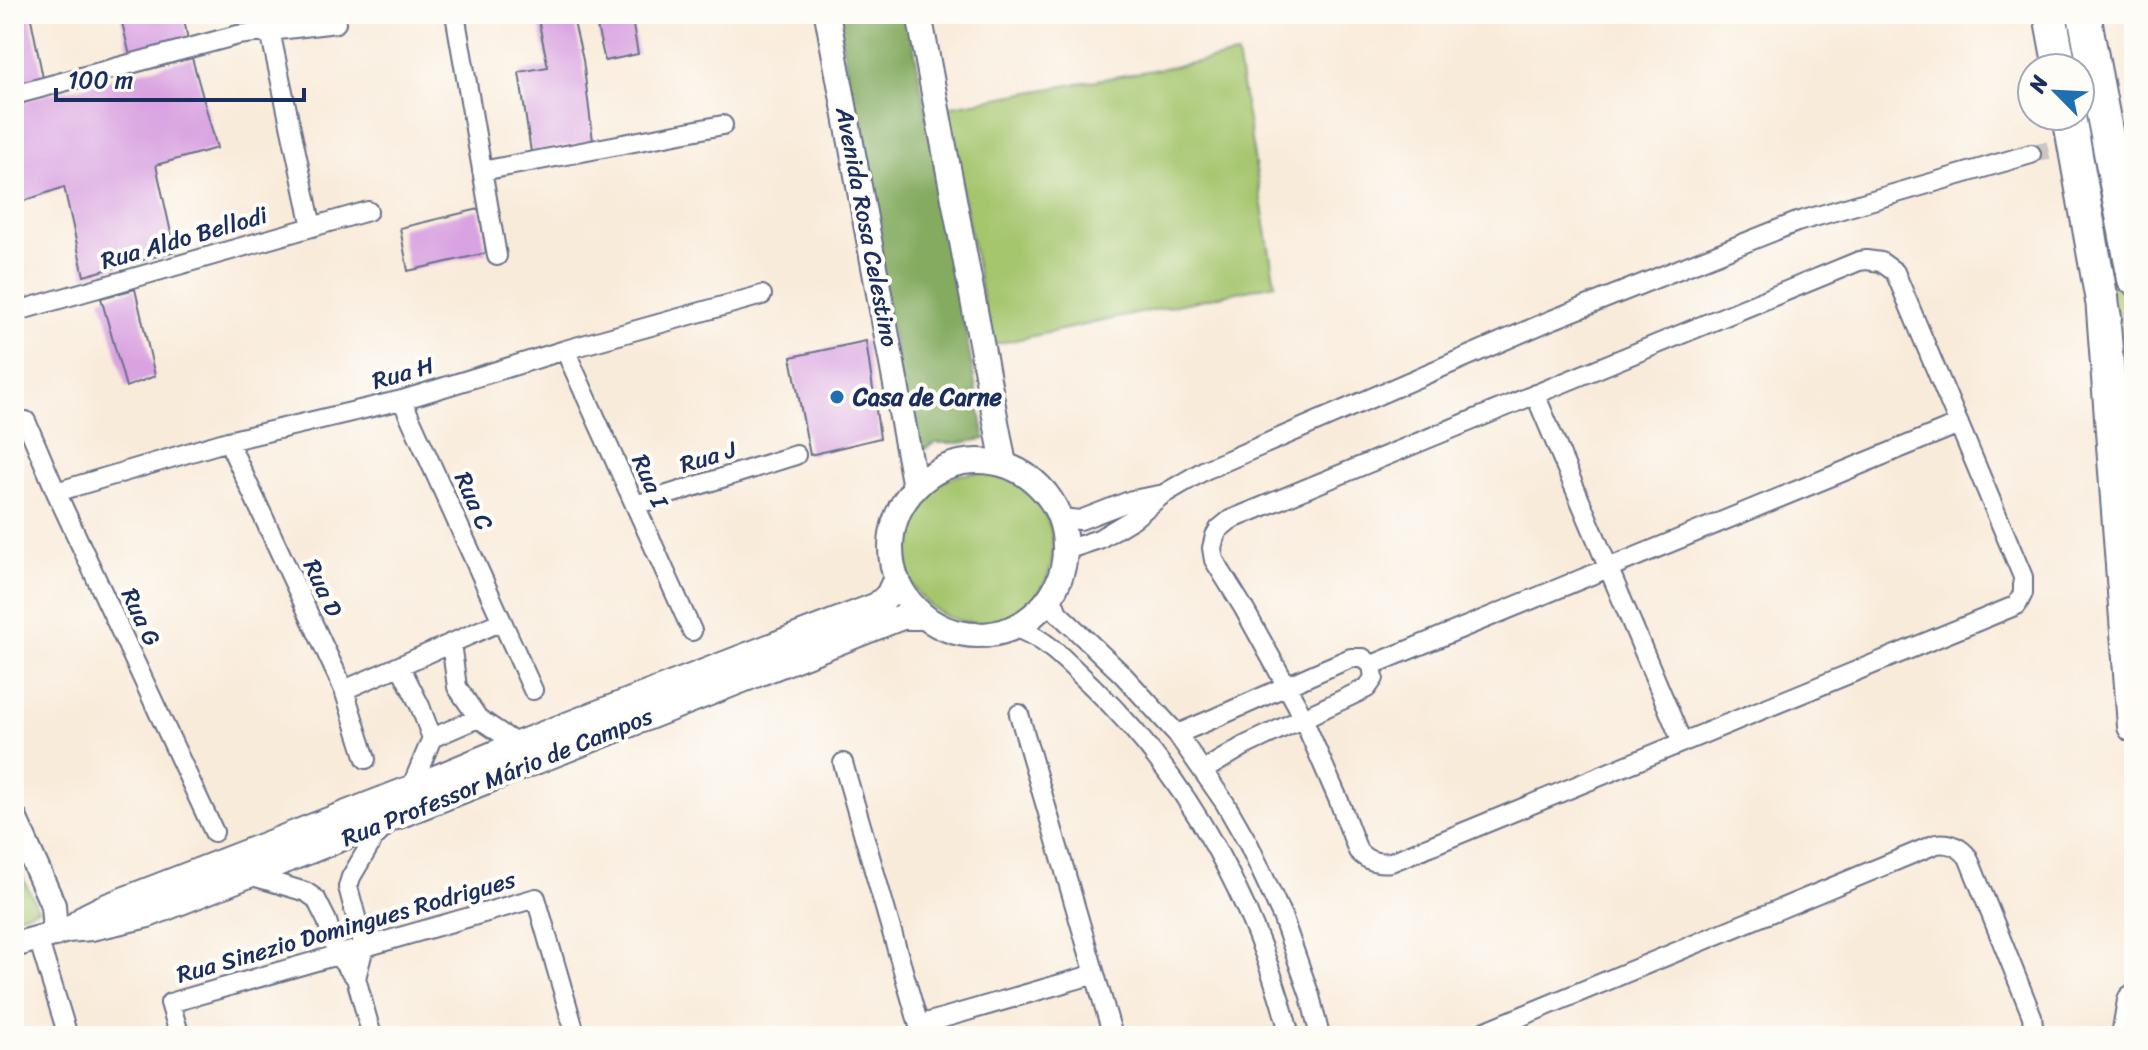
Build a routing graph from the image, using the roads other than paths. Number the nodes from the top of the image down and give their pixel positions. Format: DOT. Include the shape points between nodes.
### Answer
graph roads {
  1 [pos="455,14"];
  2 [pos="827,14"];
  3 [pos="919,14"];
  4 [pos="2050,14"];
  5 [pos="2084,14"];
  6 [pos="336,23"];
  7 [pos="270,31"];
  8 [pos="2057,52"];
  9 [pos="14,95"];
  10 [pos="723,125"];
  11 [pos="2072,132"];
  12 [pos="2031,154"];
  13 [pos="482,171"];
  14 [pos="368,211"];
  15 [pos="312,227"];
  16 [pos="497,256"];
  17 [pos="2134,279"];
  18 [pos="762,295"];
  19 [pos="2102,297"];
  20 [pos="14,312"];
  21 [pos="565,350"];
  22 [pos="1535,394"];
  23 [pos="402,400"];
  24 [pos="26,421"];
  25 [pos="1959,424"];
  26 [pos="228,441"];
  27 [pos="796,455"];
  28 [pos="1004,464"];
  29 [pos="915,487"];
  30 [pos="56,492"];
  31 [pos="1162,495"];
  32 [pos="635,505"];
  33 [pos="2134,516"];
  34 [pos="1061,518"];
  35 [pos="1066,550"];
  36 [pos="1608,568"];
  37 [pos="896,578"];
  38 [pos="1051,596"];
  39 [pos="924,617"];
  40 [pos="502,621"];
  41 [pos="1015,627"];
  42 [pos="692,631"];
  43 [pos="451,643"];
  44 [pos="1372,665"];
  45 [pos="400,666"];
  46 [pos="1286,685"];
  47 [pos="344,690"];
  48 [pos="533,690"];
  49 [pos="1230,713"];
  50 [pos="1019,714"];
  51 [pos="478,718"];
  52 [pos="1303,719"];
  53 [pos="2134,726"];
  54 [pos="1177,734"];
  55 [pos="432,738"];
  56 [pos="1682,742"];
  57 [pos="1244,746"];
  58 [pos="520,755"];
  59 [pos="366,759"];
  60 [pos="843,763"];
  61 [pos="1204,770"];
  62 [pos="411,788"];
  63 [pos="14,817"];
  64 [pos="394,818"];
  65 [pos="214,832"];
  66 [pos="1249,845"];
  67 [pos="1223,859"];
  68 [pos="249,875"];
  69 [pos="54,934"];
  70 [pos="14,945"];
  71 [pos="364,947"];
  72 [pos="337,955"];
  73 [pos="1095,974"];
  74 [pos="356,978"];
  75 [pos="2134,1001"];
  76 [pos="920,1030"];
  77 [pos="68,1036"];
  78 [pos="180,1036"];
  79 [pos="372,1036"];
  80 [pos="576,1036"];
  81 [pos="1113,1036"];
  82 [pos="1290,1036"];
  83 [pos="1320,1036"];
  84 [pos="1474,1036"];
  85 [pos="2030,1036"];
  86 [pos="2128,1036"];
  1 -- 13 [label="street"];
  2 -- 29 [label="street, Avenida Rosa Celestino"];
  3 -- 28 [label="street"];
  4 -- 8 [label="highway"];
  5 -- 17 [label="highway"];
  6 -- 7 [label="street"];
  7 -- 9 [label="street"];
  7 -- 15 [label="street"];
  10 -- 13 [label="street"];
  11 -- 19 [label="highway"];
  12 -- 31 [label="street" via="1797,222 1549,321 1205,470"];
  13 -- 16 [label="street"];
  14 -- 15 [label="street, Rua Aldo Bellodi"];
  15 -- 20 [label="street, Rua Aldo Bellodi"];
  18 -- 21 [label="street, Rua H"];
  19 -- 33 [label="highway"];
  19 -- 53 [label="highway"];
  21 -- 23 [label="street, Rua H"];
  21 -- 32 [label="street, Rua I"];
  22 -- 25 [label="street" via="1859,261 1874,260 1895,272"];
  22 -- 36 [label="street"];
  22 -- 46 [label="street" via="1219,529 1214,560"];
  23 -- 26 [label="street, Rua H"];
  23 -- 40 [label="street, Rua C"];
  24 -- 30 [label="street, Rua G"];
  25 -- 36 [label="street"];
  25 -- 56 [label="street" via="2023,577 2017,605"];
  26 -- 30 [label="street, Rua H"];
  26 -- 47 [label="street, Rua D"];
  27 -- 32 [label="street, Rua J"];
  28 -- 29 [label="street" via="956,463"];
  28 -- 34 [label="street" via="1033,479"];
  29 -- 37 [label="street" via="893,530"];
  30 -- 65 [label="street, Rua G"];
  31 -- 34 [label="street" via="1080,520"];
  31 -- 35 [label="street" via="1099,539"];
  32 -- 42 [label="street, Rua I"];
  34 -- 35 [label="street"];
  35 -- 38 [label="street"];
  36 -- 44 [label="street"];
  36 -- 56 [label="street"];
  37 -- 39 [label="street"];
  37 -- 58 [label="street, Rua Professor Mário de Campos" via="877,605"];
  38 -- 41 [label="street"];
  38 -- 54 [label="street" via="1058,613"];
  39 -- 41 [label="street" via="968,635"];
  39 -- 58 [label="street, Rua Professor Mário de Campos" via="902,617"];
  40 -- 43 [label="street"];
  40 -- 48 [label="street, Rua C"];
  41 -- 67 [label="street" via="1038,638 1071,666 1132,727 1181,791"];
  43 -- 45 [label="street"];
  43 -- 51 [label="street" via="457,687"];
  44 -- 46 [label="street" via="1351,658"];
  44 -- 52 [label="street" via="1374,678 1367,688"];
  45 -- 47 [label="street"];
  45 -- 55 [label="street"];
  46 -- 49 [label="street"];
  46 -- 52 [label="street"];
  47 -- 59 [label="street, Rua D"];
  49 -- 54 [label="street"];
  49 -- 57 [label="street"];
  50 -- 73 [label="street"];
  51 -- 55 [label="street"];
  51 -- 58 [label="street"];
  52 -- 56 [label="street" via="1358,851 1384,863"];
  52 -- 57 [label="street"];
  54 -- 61 [label="street"];
  55 -- 62 [label="street"];
  57 -- 61 [label="street"];
  58 -- 62 [label="street, Rua Professor Mário de Campos"];
  58 -- 64 [label="street, Rua Professor Mário de Campos"];
  60 -- 76 [label="street"];
  61 -- 66 [label="street"];
  62 -- 69 [label="street, Rua Professor Mário de Campos" via="102,908"];
  63 -- 69 [label="street" via="53,905"];
  64 -- 68 [label="street, Rua Professor Mário de Campos"];
  64 -- 71 [label="street" via="374,838 348,887"];
  66 -- 67 [label="street"];
  66 -- 83 [label="street" via="1296,952"];
  67 -- 82 [label="street" via="1259,939"];
  68 -- 69 [label="street, Rua Professor Mário de Campos" via="148,915"];
  68 -- 72 [label="street" via="311,894 327,921"];
  69 -- 70 [label="street, Rua Professor Mário de Campos"];
  69 -- 77 [label="street"];
  71 -- 72 [label="street, Rua Sinezio Domingues Rodrigues"];
  71 -- 74 [label="street"];
  71 -- 80 [label="street, Rua Sinezio Domingues Rodrigues" via="536,898"];
  72 -- 74 [label="street"];
  72 -- 78 [label="street, Rua Sinezio Domingues Rodrigues" via="170,1003"];
  73 -- 76 [label="street"];
  73 -- 81 [label="street"];
  74 -- 79 [label="street"];
  75 -- 86 [label="highway"];
  84 -- 85 [label="street" via="1942,843 1968,857 2032,1016"];
}
